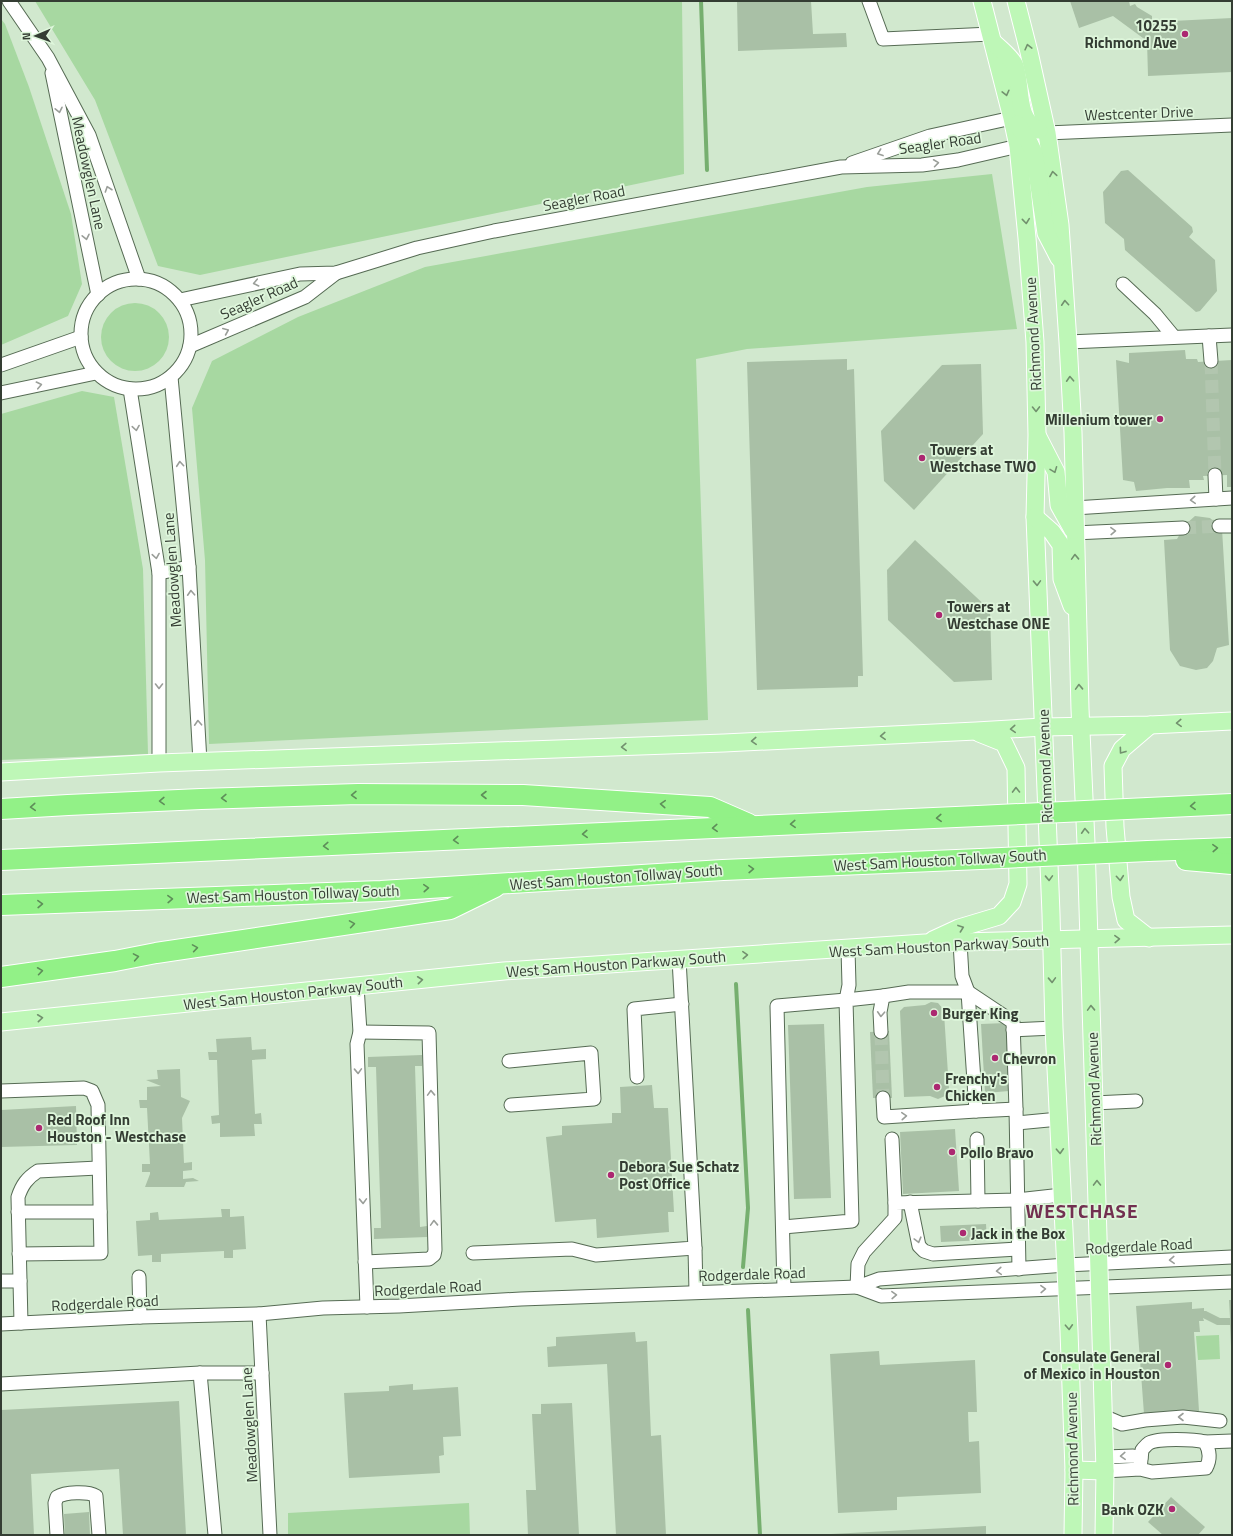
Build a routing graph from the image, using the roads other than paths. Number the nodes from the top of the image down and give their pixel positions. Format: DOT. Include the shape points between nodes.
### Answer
graph roads {
  1 [pos="10,1"];
  2 [pos="869,1"];
  3 [pos="982,1"];
  4 [pos="1016,1"];
  5 [pos="992,38"];
  6 [pos="48,58"];
  7 [pos="1012,118"];
  8 [pos="1232,125"];
  9 [pos="1047,133"];
  10 [pos="1018,146"];
  11 [pos="841,167"];
  12 [pos="1062,264"];
  13 [pos="336,273"];
  14 [pos="139,279"];
  15 [pos="1123,284"];
  16 [pos="98,295"];
  17 [pos="180,300"];
  18 [pos="1232,335"];
  19 [pos="1210,336"];
  20 [pos="81,337"];
  21 [pos="1174,338"];
  22 [pos="1068,342"];
  23 [pos="190,346"];
  24 [pos="1211,361"];
  25 [pos="1,365"];
  26 [pos="96,372"];
  27 [pos="171,377"];
  28 [pos="130,389"];
  29 [pos="1,393"];
  30 [pos="1037,435"];
  31 [pos="1215,475"];
  32 [pos="1232,498"];
  33 [pos="1216,499"];
  34 [pos="1074,508"];
  35 [pos="1035,517"];
  36 [pos="1183,528"];
  37 [pos="1074,533"];
  38 [pos="189,566"];
  39 [pos="159,573"];
  40 [pos="1077,619"];
  41 [pos="1232,721"];
  42 [pos="1150,725"];
  43 [pos="1080,726"];
  44 [pos="1043,727"];
  45 [pos="976,731"];
  46 [pos="200,762"];
  47 [pos="158,763"];
  48 [pos="1,772"];
  49 [pos="1232,804"];
  50 [pos="1,809"];
  51 [pos="754,826"];
  52 [pos="1232,848"];
  53 [pos="1148,854"];
  54 [pos="1,860"];
  55 [pos="1232,864"];
  56 [pos="502,884"];
  57 [pos="1,905"];
  58 [pos="1232,935"];
  59 [pos="1149,938"];
  60 [pos="1089,940"];
  61 [pos="1050,941"];
  62 [pos="960,942"];
  63 [pos="925,944"];
  64 [pos="848,949"];
  65 [pos="679,959"];
  66 [pos="1,977"];
  67 [pos="357,986"];
  68 [pos="968,992"];
  69 [pos="883,996"];
  70 [pos="846,1000"];
  71 [pos="682,1004"];
  72 [pos="1,1022"];
  73 [pos="1054,1028"];
  74 [pos="1013,1030"];
  75 [pos="360,1032"];
  76 [pos="881,1032"];
  77 [pos="509,1061"];
  78 [pos="637,1077"];
  79 [pos="1,1091"];
  80 [pos="884,1098"];
  81 [pos="1136,1100"];
  82 [pos="1094,1103"];
  83 [pos="511,1104"];
  84 [pos="1016,1109"];
  85 [pos="976,1111"];
  86 [pos="1059,1119"];
  87 [pos="1017,1123"];
  88 [pos="892,1139"];
  89 [pos="977,1140"];
  90 [pos="98,1168"];
  91 [pos="1062,1195"];
  92 [pos="1017,1200"];
  93 [pos="978,1201"];
  94 [pos="910,1202"];
  95 [pos="895,1203"];
  96 [pos="18,1212"];
  97 [pos="100,1212"];
  98 [pos="783,1227"];
  99 [pos="695,1248"];
  100 [pos="1018,1249"];
  101 [pos="473,1253"];
  102 [pos="19,1254"];
  103 [pos="1232,1257"];
  104 [pos="365,1262"];
  105 [pos="1098,1264"];
  106 [pos="1066,1265"];
  107 [pos="1019,1269"];
  108 [pos="139,1277"];
  109 [pos="1,1281"];
  110 [pos="20,1281"];
  111 [pos="1232,1282"];
  112 [pos="857,1287"];
  113 [pos="1099,1287"];
  114 [pos="781,1289"];
  115 [pos="1066,1289"];
  116 [pos="696,1292"];
  117 [pos="368,1307"];
  118 [pos="259,1314"];
  119 [pos="140,1317"];
  120 [pos="21,1323"];
  121 [pos="1,1324"];
  122 [pos="262,1373"];
  123 [pos="200,1374"];
  124 [pos="1,1384"];
  125 [pos="1103,1416"];
  126 [pos="1220,1420"];
  127 [pos="1232,1441"];
  128 [pos="1205,1442"];
  129 [pos="1105,1464"];
  130 [pos="1140,1464"];
  131 [pos="1074,1470"];
  132 [pos="56,1535"];
  133 [pos="99,1535"];
  134 [pos="215,1535"];
  135 [pos="270,1535"];
  136 [pos="1072,1535"];
  137 [pos="1104,1535"];
  1 -- 6 [label="street, Meadowglen Lane"];
  2 -- 5 [label="street" via="883,39"];
  3 -- 5 [label="main road, Richmond Avenue"];
  9 -- 4 [label="main road, Richmond Avenue, one-way"];
  5 -- 7 [label="main road, Richmond Avenue, one-way"];
  5 -- 9 [label="main road" via="1015,64 1024,117 1032,127"];
  14 -- 6 [label="street, Meadowglen Lane, one-way" via="89,135"];
  6 -- 16 [label="street, Meadowglen Lane, one-way"];
  7 -- 10 [label="main road, Richmond Avenue"];
  7 -- 11 [label="street, Seagler Road, one-way" via="930,136"];
  7 -- 12 [label="main road" via="1034,153 1046,233"];
  8 -- 9 [label="street, Westcenter Drive"];
  12 -- 9 [label="main road, Richmond Avenue, one-way" via="1060,224"];
  11 -- 10 [label="street, Seagler Road, one-way" via="922,165 958,160"];
  10 -- 30 [label="main road, Richmond Avenue, one-way" via="1035,342"];
  11 -- 13 [label="street, Seagler Road" via="486,233 416,248"];
  22 -- 12 [label="main road, Richmond Avenue, one-way"];
  13 -- 17 [label="street, Seagler Road, one-way" via="300,274"];
  23 -- 13 [label="street, Seagler Road, one-way" via="305,297"];
  14 -- 16 [label="street" via="124,280"];
  14 -- 17 [label="street" via="154,282 168,289"];
  15 -- 21 [label="street" via="1155,314"];
  16 -- 20 [label="street" via="88,307"];
  17 -- 23 [label="street" via="188,314"];
  18 -- 19 [label="street"];
  19 -- 21 [label="street"];
  19 -- 24 [label="street"];
  20 -- 25 [label="street"];
  20 -- 26 [label="street" via="89,362"];
  21 -- 22 [label="street"];
  34 -- 22 [label="main road, Richmond Avenue, one-way"];
  23 -- 27 [label="street" via="183,363"];
  26 -- 28 [label="street" via="112,384"];
  29 -- 26 [label="street, one-way"];
  27 -- 28 [label="street" via="159,385"];
  38 -- 27 [label="street, Meadowglen Lane, one-way"];
  28 -- 39 [label="street, Meadowglen Lane, one-way"];
  30 -- 35 [label="main road, Richmond Avenue"];
  30 -- 37 [label="main road, one-way" via="1056,472 1059,505"];
  31 -- 33 [label="street"];
  32 -- 33 [label="street"];
  33 -- 34 [label="street, one-way"];
  34 -- 37 [label="main road, Richmond Avenue"];
  35 -- 40 [label="main road" via="1052,532 1061,545 1062,579"];
  35 -- 44 [label="main road, Richmond Avenue, one-way"];
  37 -- 36 [label="street, one-way"];
  40 -- 37 [label="main road, Richmond Avenue, one-way"];
  38 -- 39 [label="street"];
  46 -- 38 [label="street, Meadowglen Lane, one-way"];
  39 -- 47 [label="street, Meadowglen Lane, one-way"];
  43 -- 40 [label="main road, Richmond Avenue, one-way"];
  41 -- 42 [label="main road, one-way"];
  42 -- 43 [label="main road"];
  42 -- 59 [label="main road, one-way" via="1122,749 1113,766 1121,897 1126,920"];
  43 -- 44 [label="main road"];
  60 -- 43 [label="main road, Richmond Avenue, one-way"];
  44 -- 45 [label="main road, one-way"];
  44 -- 61 [label="main road, Richmond Avenue, one-way"];
  45 -- 46 [label="main road, one-way"];
  63 -- 45 [label="main road, one-way" via="959,928 999,916 1012,902 1018,884 1016,768 1004,743"];
  46 -- 47 [label="main road"];
  47 -- 48 [label="main road"];
  49 -- 51 [label="highway, one-way, bridge"];
  51 -- 50 [label="highway, one-way" via="710,807 523,795 350,795"];
  51 -- 54 [label="highway, one-way"];
  53 -- 52 [label="highway, one-way"];
  53 -- 55 [label="highway"];
  56 -- 53 [label="highway, West Sam Houston Tollway South, one-way, bridge" via="723,870 1089,854"];
  57 -- 56 [label="highway, West Sam Houston Tollway South, one-way"];
  66 -- 56 [label="highway, one-way" via="450,909"];
  58 -- 59 [label="main road, West Sam Houston Parkway South"];
  60 -- 59 [label="main road, West Sam Houston Parkway South, one-way"];
  60 -- 61 [label="main road, West Sam Houston Parkway South"];
  82 -- 60 [label="main road, Richmond Avenue, one-way"];
  61 -- 62 [label="main road, West Sam Houston Parkway South"];
  61 -- 73 [label="main road, Richmond Avenue, one-way"];
  62 -- 63 [label="main road, West Sam Houston Parkway South"];
  62 -- 68 [label="street" via="962,976"];
  63 -- 64 [label="main road, West Sam Houston Parkway South"];
  65 -- 64 [label="main road, West Sam Houston Parkway South, one-way"];
  64 -- 70 [label="street" via="850,985"];
  67 -- 65 [label="main road, West Sam Houston Parkway South, one-way" via="504,971"];
  65 -- 71 [label="street"];
  72 -- 67 [label="main road, West Sam Houston Parkway South, one-way"];
  67 -- 75 [label="street"];
  68 -- 69 [label="street" via="909,992"];
  68 -- 74 [label="street" via="1012,1022"];
  68 -- 85 [label="street"];
  69 -- 70 [label="street"];
  69 -- 76 [label="street, one-way" via="880,1012"];
  70 -- 98 [label="street" via="852,1220"];
  70 -- 98 [label="street" via="777,1006"];
  71 -- 78 [label="street" via="634,1008"];
  71 -- 99 [label="street"];
  73 -- 74 [label="street"];
  73 -- 86 [label="main road, Richmond Avenue"];
  74 -- 84 [label="street"];
  75 -- 104 [label="street, one-way" via="357,1044"];
  104 -- 75 [label="street, one-way" via="429,1259 435,1250 429,1033"];
  77 -- 83 [label="street" via="592,1053 594,1099"];
  79 -- 90 [label="street" via="84,1088 92,1090 98,1105"];
  80 -- 85 [label="street, one-way" via="884,1117"];
  81 -- 82 [label="street"];
  105 -- 82 [label="main road, Richmond Avenue, one-way"];
  84 -- 85 [label="street"];
  84 -- 87 [label="street"];
  86 -- 87 [label="street"];
  86 -- 91 [label="main road, Richmond Avenue, one-way"];
  87 -- 92 [label="street"];
  88 -- 95 [label="street"];
  89 -- 93 [label="street"];
  90 -- 96 [label="street" via="38,1171 29,1176 21,1186"];
  90 -- 97 [label="street"];
  91 -- 92 [label="street"];
  91 -- 106 [label="main road, Richmond Avenue"];
  92 -- 93 [label="street"];
  92 -- 100 [label="street"];
  93 -- 94 [label="street"];
  94 -- 95 [label="street"];
  94 -- 100 [label="street, one-way" via="919,1246 924,1251 933,1254"];
  95 -- 112 [label="street" via="895,1218 864,1252 858,1264"];
  96 -- 97 [label="street"];
  96 -- 102 [label="street"];
  97 -- 102 [label="street" via="101,1253"];
  98 -- 114 [label="street"];
  99 -- 101 [label="street" via="596,1255 572,1249"];
  99 -- 116 [label="street"];
  100 -- 107 [label="street"];
  102 -- 110 [label="street"];
  103 -- 105 [label="street, Rodgerdale Road, one-way"];
  104 -- 117 [label="street"];
  105 -- 106 [label="street, Rodgerdale Road"];
  105 -- 113 [label="main road, Richmond Avenue"];
  106 -- 107 [label="street, Rodgerdale Road"];
  106 -- 115 [label="main road, Richmond Avenue"];
  107 -- 112 [label="street, Rodgerdale Road, one-way" via="879,1279"];
  108 -- 119 [label="street"];
  109 -- 110 [label="street"];
  110 -- 120 [label="street"];
  111 -- 113 [label="street, Rodgerdale Road"];
  112 -- 114 [label="street, Rodgerdale Road"];
  112 -- 115 [label="street, Rodgerdale Road, one-way" via="881,1296"];
  113 -- 115 [label="street, Rodgerdale Road"];
  113 -- 125 [label="main road, Richmond Avenue"];
  114 -- 116 [label="street, Rodgerdale Road"];
  115 -- 131 [label="main road, Richmond Avenue, one-way"];
  116 -- 117 [label="street, Rodgerdale Road"];
  117 -- 118 [label="street, Rodgerdale Road"];
  118 -- 119 [label="street, Rodgerdale Road"];
  118 -- 122 [label="street, Meadowglen Lane"];
  119 -- 120 [label="street, Rodgerdale Road"];
  120 -- 121 [label="street, Rodgerdale Road"];
  122 -- 123 [label="street"];
  122 -- 135 [label="street, Meadowglen Lane"];
  123 -- 124 [label="street"];
  123 -- 134 [label="street"];
  126 -- 125 [label="street, one-way" via="1183,1417 1122,1424"];
  125 -- 129 [label="main road, Richmond Avenue"];
  127 -- 128 [label="street"];
  128 -- 130 [label="street" via="1174,1440 1149,1443 1142,1450"];
  128 -- 130 [label="street" via="1210,1453 1206,1468 1152,1472"];
  129 -- 130 [label="street"];
  129 -- 131 [label="main road"];
  129 -- 137 [label="main road, Richmond Avenue"];
  131 -- 136 [label="main road, Richmond Avenue"];
  132 -- 133 [label="street" via="57,1497 62,1494 91,1493 96,1496"];
}
